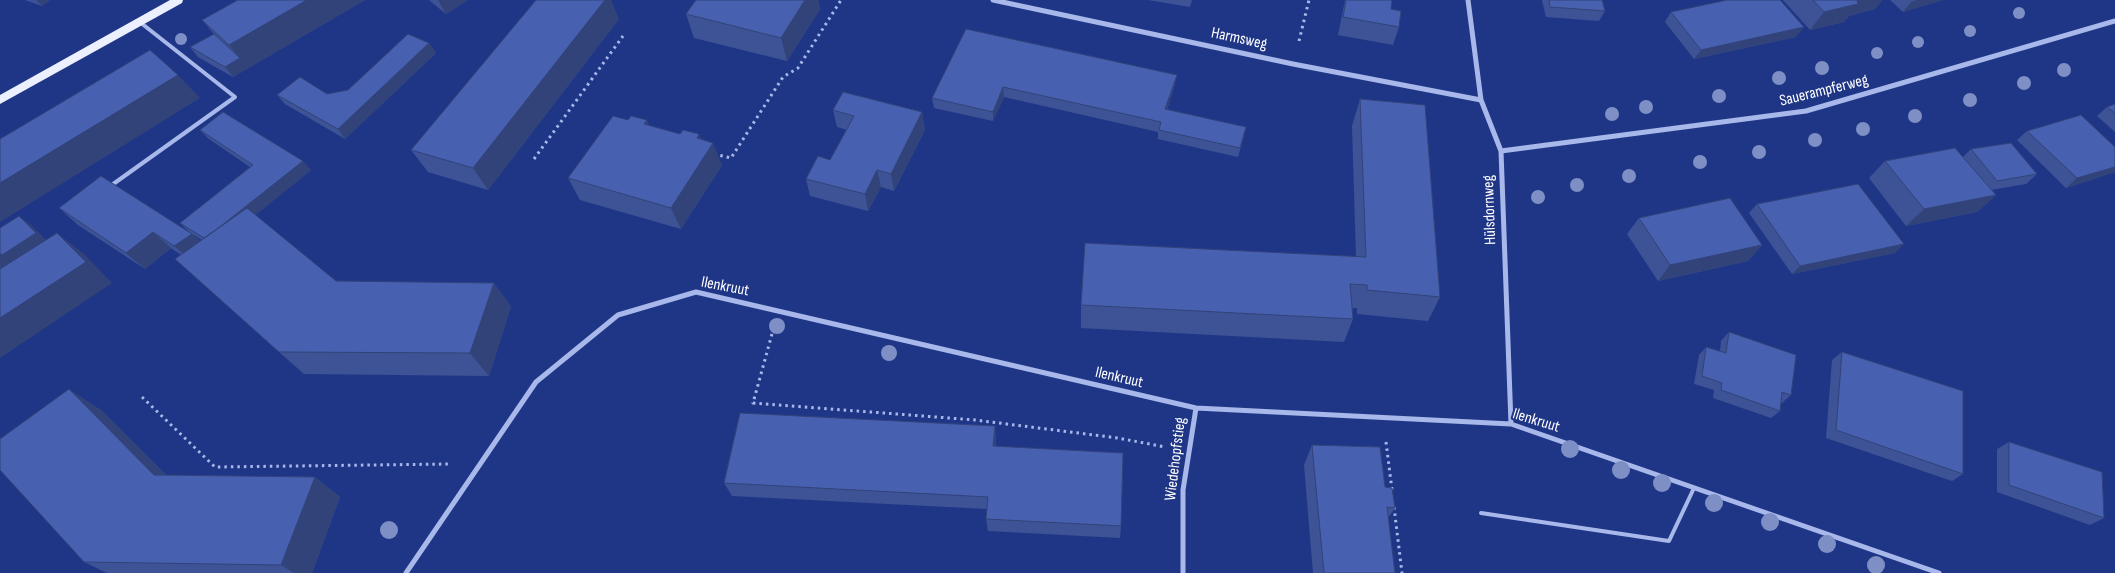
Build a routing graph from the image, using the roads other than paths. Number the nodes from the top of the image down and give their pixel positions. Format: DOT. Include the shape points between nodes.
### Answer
graph roads {
  1 [pos="178,0"];
  2 [pos="993,0"];
  3 [pos="1468,0"];
  4 [pos="139,21"];
  5 [pos="2115,22"];
  6 [pos="0,100"];
  7 [pos="1481,100"];
  8 [pos="1501,151"];
  9 [pos="103,191"];
  10 [pos="1196,408"];
  11 [pos="1511,424"];
  12 [pos="1694,488"];
  13 [pos="1481,513"];
  14 [pos="406,573"];
  15 [pos="1183,573"];
  16 [pos="1939,573"];
  1 -- 4 [label="main road"];
  2 -- 7 [label="street, Harmsweg"];
  3 -- 7 [label="street, Hülsdornweg"];
  4 -- 6 [label="main road"];
  4 -- 9 [label="lane" via="236,98"];
  5 -- 8 [label="street, Sauerampferweg" via="1806,111"];
  7 -- 8 [label="street, Hülsdornweg"];
  8 -- 11 [label="street, Hülsdornweg"];
  10 -- 11 [label="street, Ilenkruut"];
  10 -- 14 [label="street, Ilenkruut" via="696,292 618,316 536,382"];
  10 -- 15 [label="street, Wiedehopfstieg" via="1183,490"];
  11 -- 12 [label="street, Ilenkruut"];
  12 -- 13 [label="lane" via="1669,541"];
  12 -- 16 [label="street, Ilenkruut"];
}
